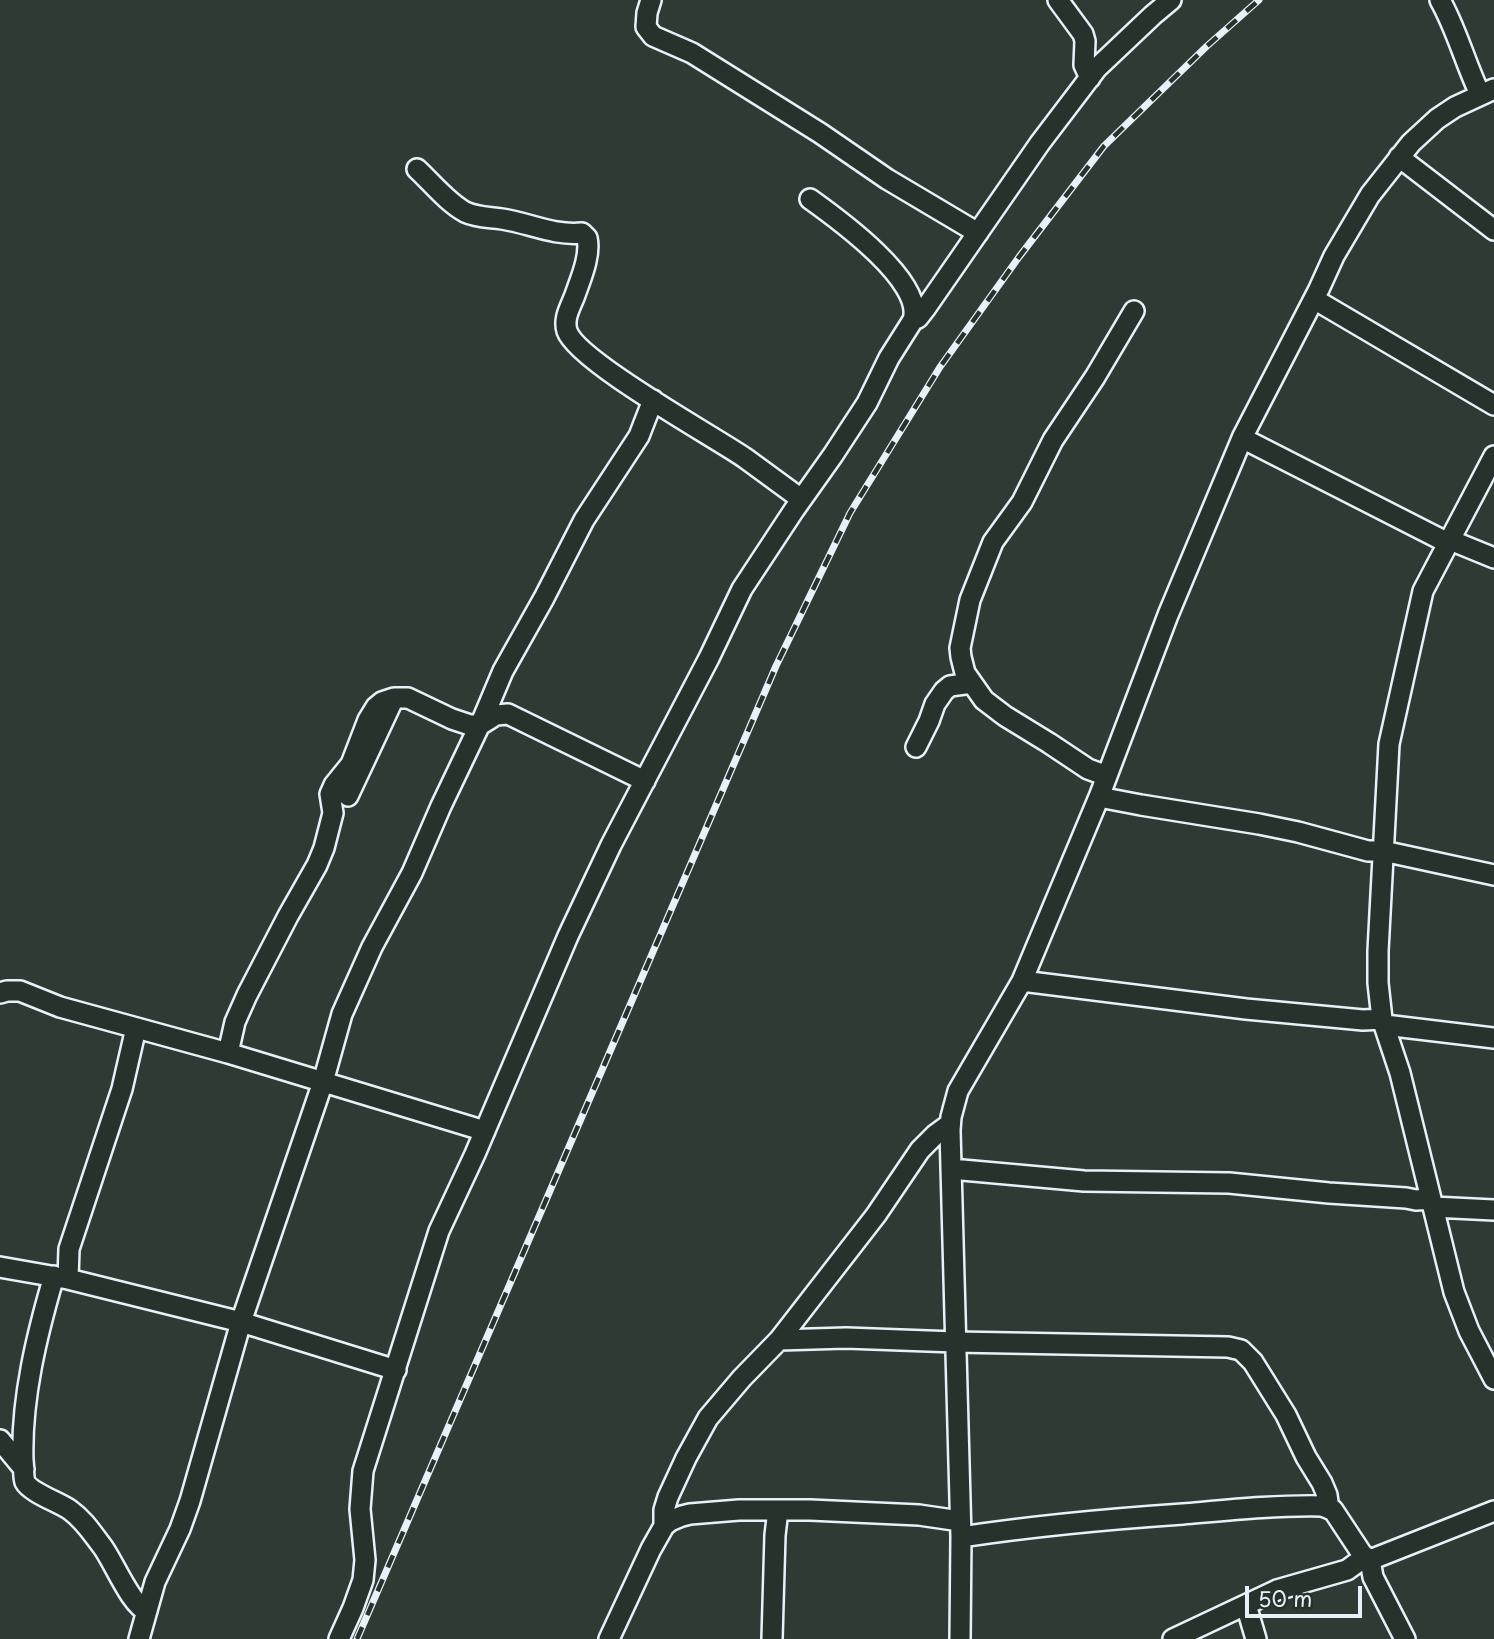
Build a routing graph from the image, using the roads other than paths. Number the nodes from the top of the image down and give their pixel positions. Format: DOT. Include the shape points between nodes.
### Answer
graph roads {
  1 [pos="651,0"];
  2 [pos="1058,0"];
  3 [pos="1171,0"];
  4 [pos="1440,0"];
  5 [pos="1090,78"];
  6 [pos="1487,91"];
  7 [pos="1399,157"];
  8 [pos="417,169"];
  9 [pos="810,199"];
  10 [pos="1494,230"];
  11 [pos="978,233"];
  12 [pos="1314,299"];
  13 [pos="1134,312"];
  14 [pos="913,320"];
  15 [pos="653,400"];
  16 [pos="1494,405"];
  17 [pos="1242,438"];
  18 [pos="1494,456"];
  19 [pos="801,499"];
  20 [pos="1449,542"];
  21 [pos="1494,558"];
  22 [pos="972,683"];
  23 [pos="394,698"];
  24 [pos="480,725"];
  25 [pos="916,747"];
  26 [pos="1107,776"];
  27 [pos="645,780"];
  28 [pos="348,796"];
  29 [pos="1099,797"];
  30 [pos="1383,851"];
  31 [pos="1494,876"];
  32 [pos="1022,981"];
  33 [pos="0,993"];
  34 [pos="1384,1022"];
  35 [pos="136,1028"];
  36 [pos="1494,1038"];
  37 [pos="228,1053"];
  38 [pos="323,1082"];
  39 [pos="950,1124"];
  40 [pos="485,1131"];
  41 [pos="951,1169"];
  42 [pos="1432,1203"];
  43 [pos="1494,1210"];
  44 [pos="0,1267"];
  45 [pos="61,1278"];
  46 [pos="241,1322"];
  47 [pos="779,1340"];
  48 [pos="955,1342"];
  49 [pos="396,1370"];
  50 [pos="1494,1379"];
  51 [pos="0,1440"];
  52 [pos="24,1469"];
  53 [pos="1329,1509"];
  54 [pos="778,1510"];
  55 [pos="1494,1511"];
  56 [pos="664,1526"];
  57 [pos="960,1529"];
  58 [pos="1367,1558"];
  59 [pos="1246,1605"];
  60 [pos="147,1611"];
  61 [pos="139,1639"];
  62 [pos="339,1639"];
  63 [pos="608,1639"];
  64 [pos="772,1639"];
  65 [pos="960,1639"];
  66 [pos="1173,1639"];
  67 [pos="1256,1639"];
  68 [pos="1405,1639"];
  1 -- 11 [label="street" via="646,27 653,36 692,53"];
  2 -- 5 [label="street" via="1083,33 1084,65"];
  3 -- 5 [label="street"];
  4 -- 6 [label="street" via="1470,73"];
  5 -- 11 [label="street"];
  6 -- 7 [label="street" via="1437,119"];
  7 -- 10 [label="street"];
  7 -- 12 [label="street" via="1351,225"];
  8 -- 15 [label="street" via="472,215 587,237 589,245 567,330 593,359"];
  9 -- 14 [label="street" via="873,250 903,282 913,301"];
  11 -- 14 [label="street"];
  12 -- 16 [label="street"];
  12 -- 17 [label="street"];
  13 -- 22 [label="street" via="1053,440 1022,502 993,542 961,638 961,657"];
  14 -- 19 [label="street" via="867,404"];
  15 -- 19 [label="street"];
  15 -- 24 [label="street" via="639,436 583,520 503,671"];
  17 -- 20 [label="street"];
  17 -- 26 [label="street"];
  18 -- 20 [label="street"];
  19 -- 27 [label="street" via="743,589"];
  20 -- 21 [label="street"];
  20 -- 30 [label="street" via="1423,592 1389,744"];
  22 -- 25 [label="street" via="944,691"];
  22 -- 26 [label="street" via="984,700 1005,716 1088,769"];
  23 -- 24 [label="street" via="408,698 460,723"];
  23 -- 28 [label="street"];
  23 -- 37 [label="street" via="376,707 351,764 334,785 324,848 247,995"];
  24 -- 27 [label="street" via="508,714"];
  24 -- 38 [label="street" via="342,1014"];
  26 -- 29 [label="street"];
  27 -- 40 [label="street" via="568,936"];
  29 -- 30 [label="street"];
  29 -- 32 [label="street"];
  30 -- 31 [label="street"];
  30 -- 34 [label="street" via="1378,983"];
  32 -- 34 [label="street"];
  32 -- 39 [label="street" via="958,1091"];
  33 -- 35 [label="street" via="20,990 60,1007"];
  34 -- 36 [label="street"];
  34 -- 42 [label="street"];
  35 -- 37 [label="street"];
  35 -- 45 [label="street" via="122,1089"];
  37 -- 38 [label="street"];
  38 -- 40 [label="street"];
  38 -- 46 [label="street"];
  39 -- 41 [label="street"];
  39 -- 47 [label="street" via="920,1150"];
  40 -- 49 [label="street" via="439,1231"];
  41 -- 42 [label="street" via="1084,1181 1229,1183"];
  41 -- 48 [label="street"];
  42 -- 43 [label="street"];
  42 -- 50 [label="street" via="1454,1292"];
  44 -- 45 [label="street"];
  45 -- 46 [label="street"];
  45 -- 52 [label="street" via="40,1326 22,1441"];
  46 -- 49 [label="street"];
  46 -- 60 [label="street" via="190,1501"];
  47 -- 48 [label="street"];
  47 -- 56 [label="street" via="708,1418 668,1497"];
  48 -- 53 [label="street" via="1241,1350 1286,1415 1322,1483"];
  48 -- 57 [label="street"];
  49 -- 62 [label="street" via="363,1471 363,1580"];
  51 -- 52 [label="street"];
  52 -- 60 [label="street" via="25,1482 31,1488 86,1524 132,1596"];
  53 -- 57 [label="street" via="1216,1511 995,1531"];
  53 -- 58 [label="street"];
  54 -- 56 [label="street" via="690,1514"];
  54 -- 57 [label="street" via="919,1515"];
  54 -- 64 [label="street"];
  55 -- 58 [label="street"];
  56 -- 63 [label="street"];
  57 -- 65 [label="street"];
  58 -- 59 [label="street" via="1348,1570 1286,1586"];
  58 -- 68 [label="street"];
  59 -- 66 [label="street"];
  59 -- 67 [label="street"];
  60 -- 61 [label="street"];
}
